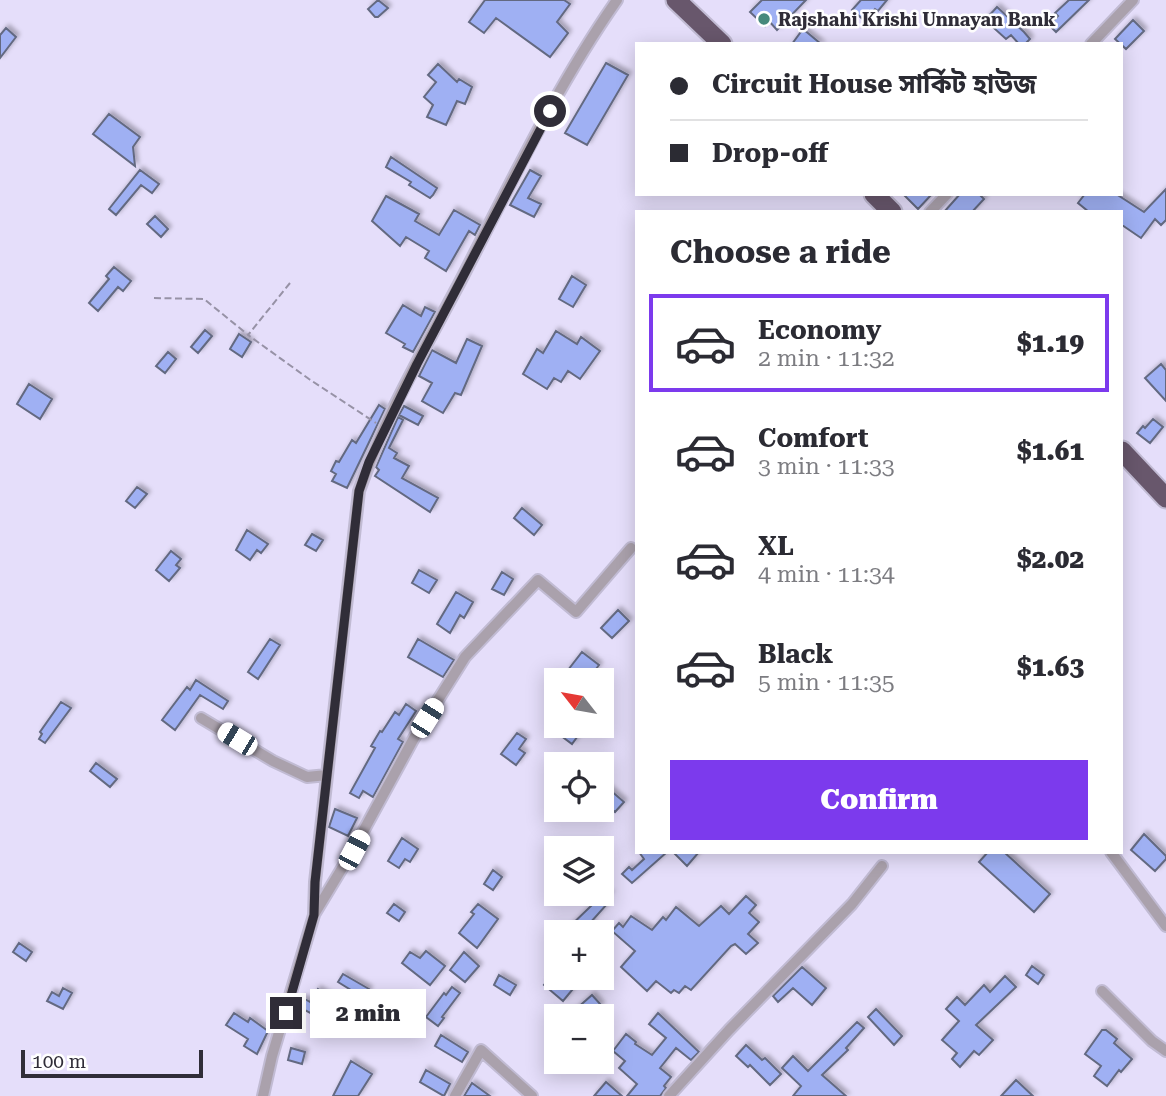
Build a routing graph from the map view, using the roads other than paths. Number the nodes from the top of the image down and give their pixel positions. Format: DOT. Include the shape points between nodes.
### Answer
graph roads {
  1 [pos="617,0"];
  2 [pos="676,0"];
  3 [pos="1133,0"];
  4 [pos="720,42"];
  5 [pos="1093,42"];
  6 [pos="876,196"];
  7 [pos="945,196"];
  8 [pos="889,210"];
  9 [pos="932,210"];
  10 [pos="1123,453"];
  11 [pos="1166,498"];
  12 [pos="631,548"];
  13 [pos="201,718"];
  14 [pos="327,775"];
  15 [pos="1112,854"];
  16 [pos="882,866"];
  17 [pos="314,915"];
  18 [pos="1166,926"];
  19 [pos="1102,991"];
  20 [pos="1166,1051"];
  21 [pos="263,1096"];
  22 [pos="455,1096"];
  23 [pos="532,1096"];
  24 [pos="668,1096"];
  1 -- 14 [label="street" via="529,149 369,462 359,491"];
  2 -- 4 [label="highway"];
  3 -- 5 [label="street"];
  6 -- 8 [label="highway"];
  7 -- 9 [label="street"];
  10 -- 11 [label="highway"];
  12 -- 17 [label="street" via="576,612 538,580 465,657 414,737"];
  13 -- 14 [label="street" via="273,761 307,776"];
  14 -- 17 [label="street"];
  15 -- 18 [label="street"];
  16 -- 24 [label="street" via="852,904"];
  17 -- 21 [label="street"];
  19 -- 20 [label="street"];
  22 -- 23 [label="street" via="481,1050"];
}
